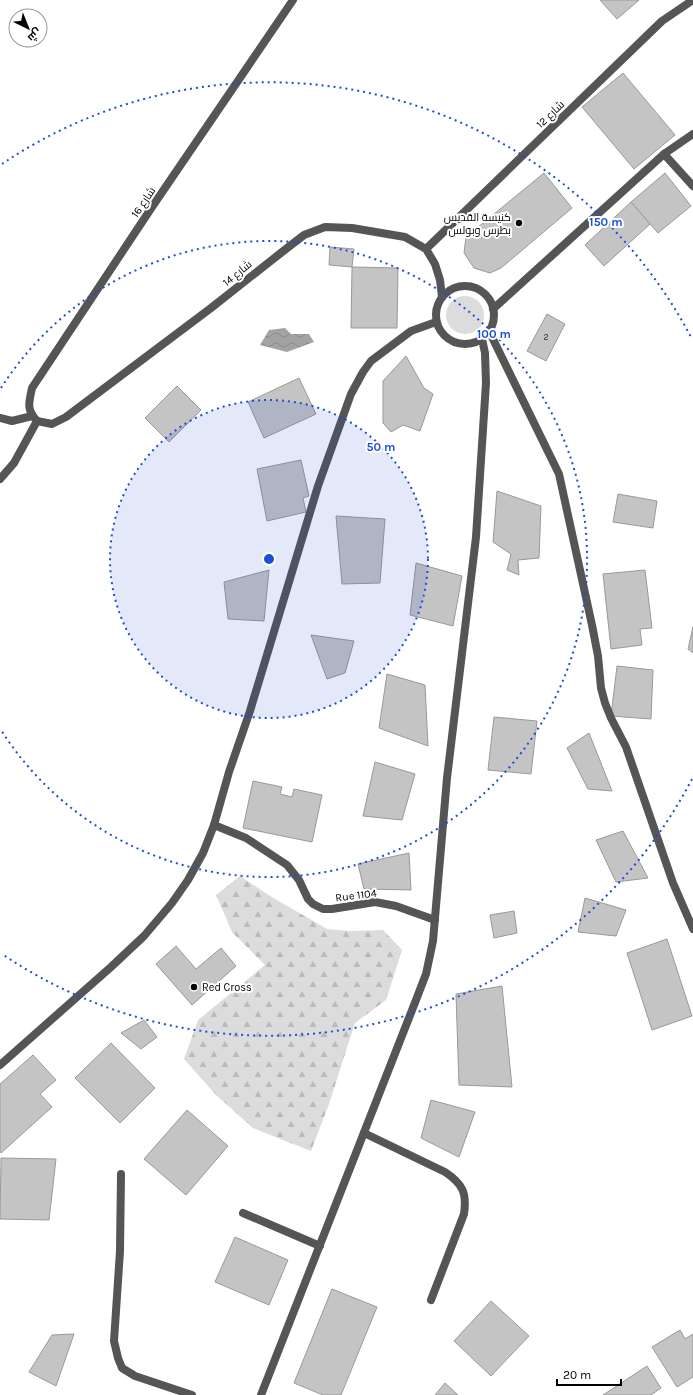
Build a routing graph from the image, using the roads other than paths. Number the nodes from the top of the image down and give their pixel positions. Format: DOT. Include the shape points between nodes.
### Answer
graph roads {
  1 [pos="293,0"];
  2 [pos="693,0"];
  3 [pos="693,134"];
  4 [pos="664,154"];
  5 [pos="693,186"];
  6 [pos="426,249"];
  7 [pos="442,297"];
  8 [pos="493,309"];
  9 [pos="436,322"];
  10 [pos="490,331"];
  11 [pos="482,339"];
  12 [pos="0,418"];
  13 [pos="35,418"];
  14 [pos="0,479"];
  15 [pos="214,825"];
  16 [pos="435,920"];
  17 [pos="693,929"];
  18 [pos="0,1065"];
  19 [pos="364,1133"];
  20 [pos="121,1174"];
  21 [pos="243,1213"];
  22 [pos="320,1246"];
  23 [pos="430,1300"];
  24 [pos="192,1395"];
  25 [pos="261,1395"];
  1 -- 13 [label="street, شارع 16" via="32,388 28,404"];
  2 -- 6 [label="street, شارع 12" via="662,21"];
  3 -- 4 [label="street"];
  4 -- 5 [label="street"];
  4 -- 8 [label="street"];
  6 -- 7 [label="street" via="435,264"];
  6 -- 13 [label="street, شارع 14" via="405,237 352,228 325,227 304,235 66,417 52,424"];
  7 -- 8 [label="street" via="457,287 476,288 490,300"];
  7 -- 9 [label="street" via="438,305"];
  8 -- 10 [label="street" via="493,324"];
  9 -- 11 [label="street" via="444,336 458,344 475,343"];
  9 -- 15 [label="street" via="411,331 371,361 351,394 318,486"];
  10 -- 11 [label="street"];
  10 -- 17 [label="street" via="559,474 592,625 605,704 626,747 673,883"];
  11 -- 16 [label="street" via="486,383 476,537 447,778"];
  12 -- 13 [label="street, شارع 14" via="12,421"];
  13 -- 14 [label="street" via="14,463"];
  15 -- 16 [label="street, Rue 1104" via="246,838 287,866 299,880 308,899 323,910 375,902 396,906"];
  15 -- 18 [label="street" via="203,853 188,880 144,936"];
  16 -- 19 [label="street" via="426,974"];
  19 -- 22 [label="street"];
  19 -- 23 [label="street" via="445,1172 464,1190 464,1214"];
  20 -- 24 [label="street" via="120,1251 114,1342 118,1358 122,1368 135,1376"];
  21 -- 22 [label="street"];
  22 -- 25 [label="street"];
}
